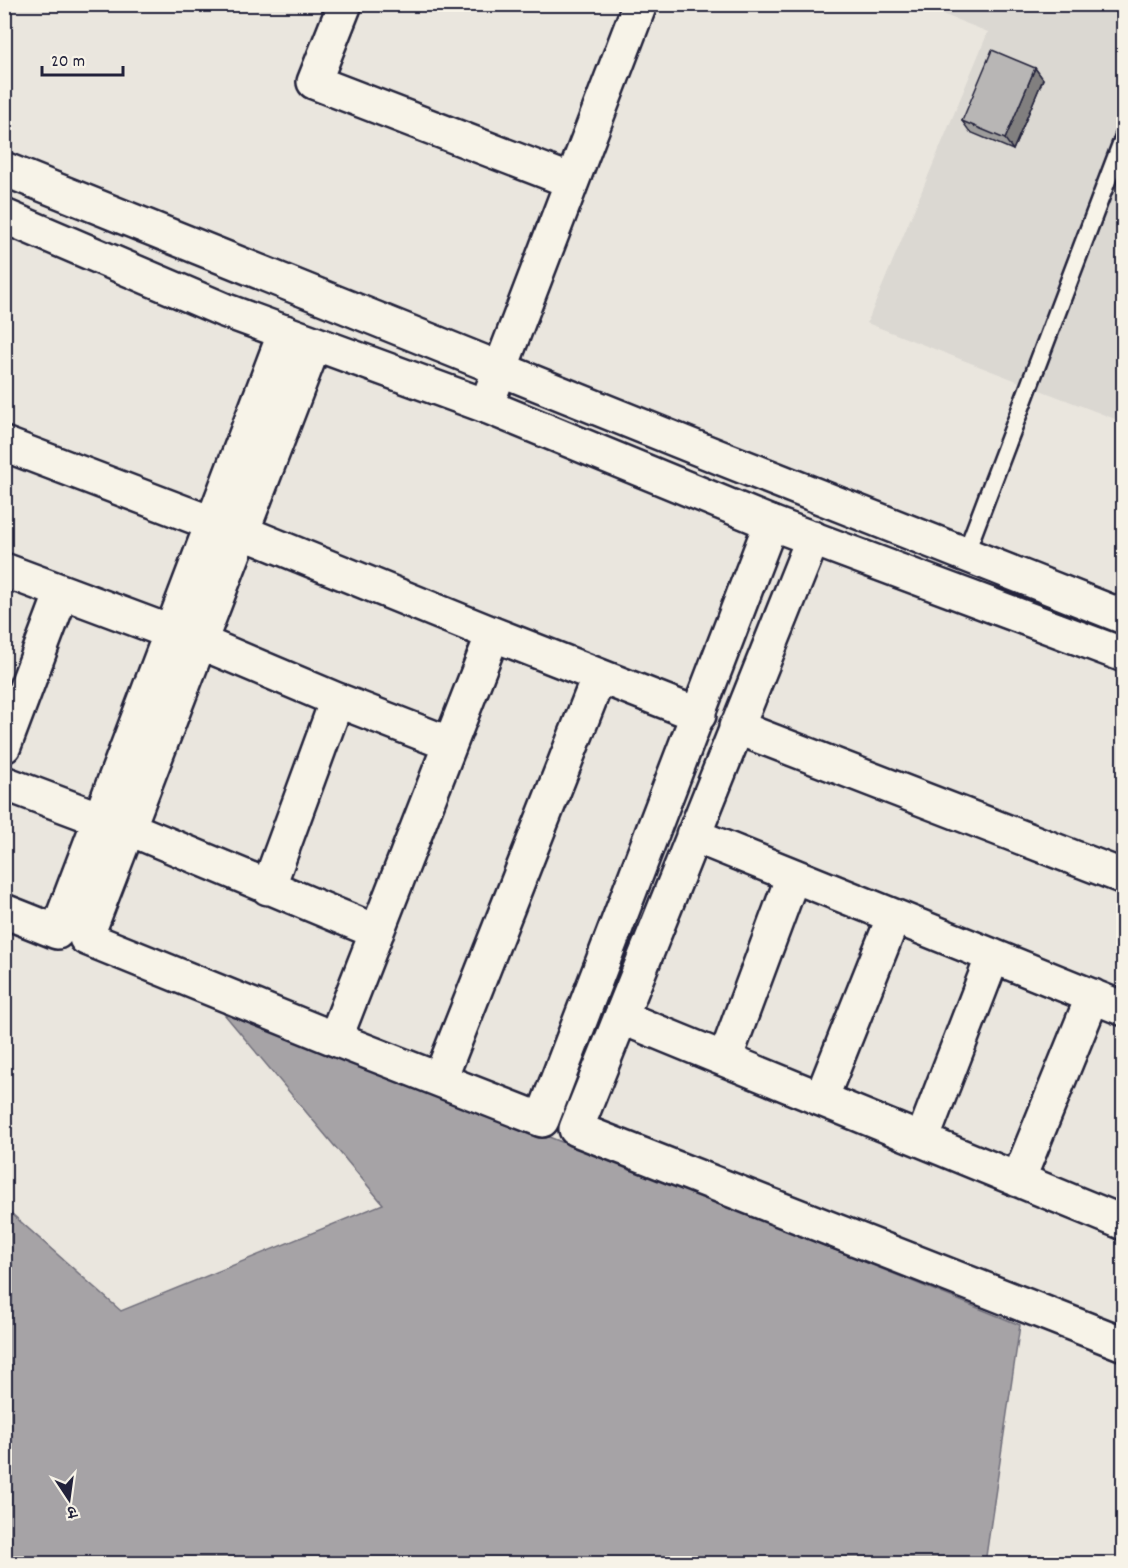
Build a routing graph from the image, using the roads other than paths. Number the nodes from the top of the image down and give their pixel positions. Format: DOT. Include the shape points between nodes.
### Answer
graph roads {
  1 [pos="345,4"];
  2 [pos="640,4"];
  3 [pos="1124,136"];
  4 [pos="4,169"];
  5 [pos="571,181"];
  6 [pos="4,216"];
  7 [pos="300,338"];
  8 [pos="501,369"];
  9 [pos="486,406"];
  10 [pos="4,444"];
  11 [pos="211,522"];
  12 [pos="771,523"];
  13 [pos="242,532"];
  14 [pos="813,538"];
  15 [pos="965,555"];
  16 [pos="4,570"];
  17 [pos="62,591"];
  18 [pos="1124,617"];
  19 [pos="493,634"];
  20 [pos="185,637"];
  21 [pos="1124,655"];
  22 [pos="599,676"];
  23 [pos="337,700"];
  24 [pos="699,715"];
  25 [pos="736,727"];
  26 [pos="450,744"];
  27 [pos="4,746"];
  28 [pos="4,783"];
  29 [pos="114,823"];
  30 [pos="693,835"];
  31 [pos="793,876"];
  32 [pos="1124,877"];
  33 [pos="268,888"];
  34 [pos="4,911"];
  35 [pos="894,916"];
  36 [pos="377,932"];
  37 [pos="993,956"];
  38 [pos="1093,996"];
  39 [pos="1124,1009"];
  40 [pos="621,1017"];
  41 [pos="335,1039"];
  42 [pos="725,1059"];
  43 [pos="440,1080"];
  44 [pos="821,1099"];
  45 [pos="922,1140"];
  46 [pos="1018,1179"];
  47 [pos="1124,1223"];
  48 [pos="1124,1344"];
  1 -- 5 [label="street" via="314,82"];
  2 -- 5 [label="street"];
  3 -- 15 [label="lane"];
  4 -- 8 [label="street"];
  5 -- 8 [label="street"];
  6 -- 7 [label="street" via="224,310"];
  7 -- 9 [label="street"];
  7 -- 11 [label="street"];
  7 -- 13 [label="street"];
  8 -- 9 [label="street"];
  8 -- 15 [label="street"];
  9 -- 12 [label="street"];
  10 -- 11 [label="street"];
  11 -- 20 [label="street"];
  12 -- 14 [label="street"];
  12 -- 24 [label="street"];
  13 -- 19 [label="street"];
  13 -- 20 [label="street"];
  14 -- 21 [label="street"];
  14 -- 25 [label="street"];
  15 -- 18 [label="street"];
  16 -- 17 [label="street"];
  17 -- 20 [label="street"];
  17 -- 27 [label="street"];
  19 -- 22 [label="street"];
  19 -- 26 [label="street"];
  20 -- 23 [label="street"];
  20 -- 29 [label="street"];
  22 -- 24 [label="street"];
  22 -- 43 [label="street"];
  23 -- 26 [label="street"];
  23 -- 33 [label="street"];
  24 -- 43 [label="street" via="542,1120"];
  25 -- 30 [label="street"];
  25 -- 32 [label="street"];
  26 -- 36 [label="street"];
  28 -- 29 [label="street"];
  29 -- 33 [label="street"];
  29 -- 34 [label="street" via="57,932"];
  29 -- 41 [label="street" via="86,938"];
  30 -- 31 [label="street"];
  30 -- 40 [label="street"];
  31 -- 35 [label="street"];
  31 -- 42 [label="street"];
  33 -- 36 [label="street"];
  35 -- 37 [label="street"];
  35 -- 44 [label="street"];
  36 -- 41 [label="street"];
  37 -- 38 [label="street"];
  37 -- 45 [label="street"];
  38 -- 39 [label="street"];
  38 -- 46 [label="street"];
  40 -- 42 [label="street"];
  40 -- 48 [label="street" via="576,1129"];
  41 -- 43 [label="street"];
  42 -- 44 [label="street"];
  44 -- 45 [label="street"];
  45 -- 46 [label="street"];
  46 -- 47 [label="street"];
}
